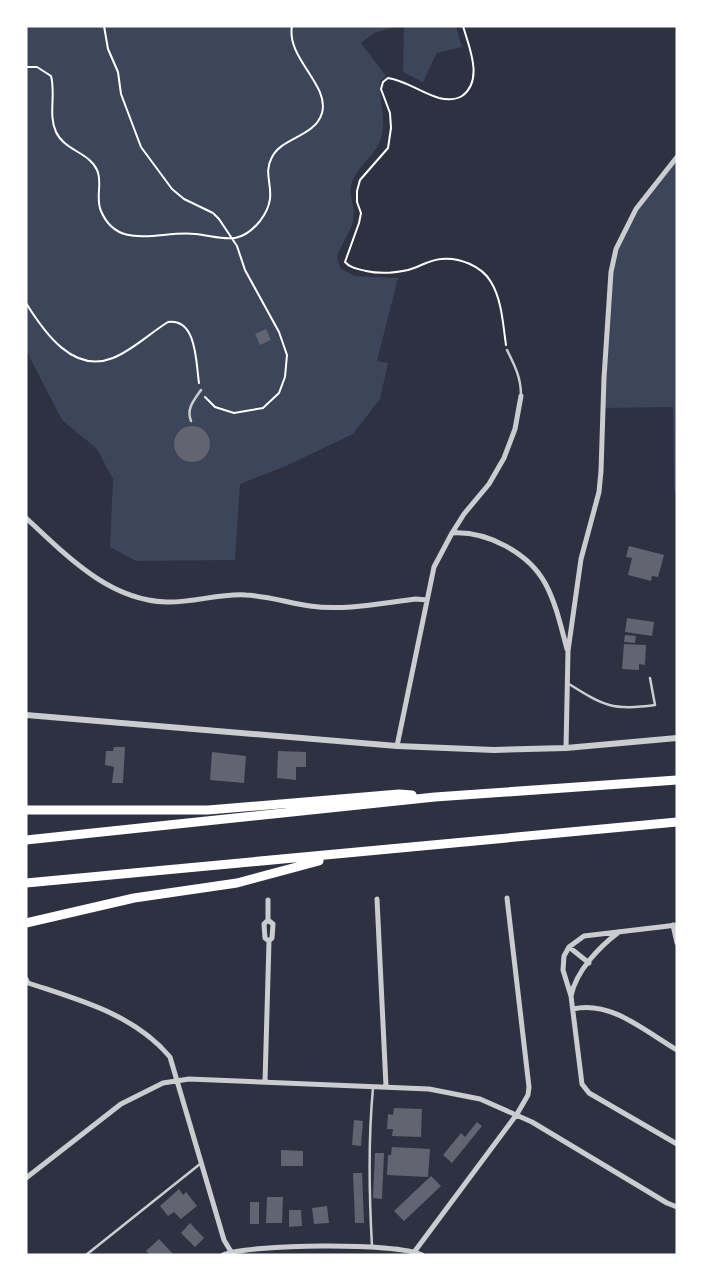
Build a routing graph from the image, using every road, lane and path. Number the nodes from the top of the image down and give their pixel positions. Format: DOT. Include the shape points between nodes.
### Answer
graph roads {
  1 [pos="104,26"];
  2 [pos="292,26"];
  3 [pos="463,26"];
  4 [pos="26,67"];
  5 [pos="677,157"];
  6 [pos="233,240"];
  7 [pos="26,303"];
  8 [pos="507,350"];
  9 [pos="201,390"];
  10 [pos="521,396"];
  11 [pos="191,421"];
  12 [pos="26,518"];
  13 [pos="452,533"];
  14 [pos="427,600"];
  15 [pos="568,651"];
  16 [pos="650,678"];
  17 [pos="567,684"];
  18 [pos="26,715"];
  19 [pos="677,738"];
  20 [pos="397,746"];
  21 [pos="566,748"];
  22 [pos="677,780"];
  23 [pos="434,797"];
  24 [pos="26,810"];
  25 [pos="677,822"];
  26 [pos="26,840"];
  27 [pos="346,854"];
  28 [pos="26,883"];
  29 [pos="377,898"];
  30 [pos="508,898"];
  31 [pos="268,900"];
  32 [pos="26,923"];
  33 [pos="675,925"];
  34 [pos="619,932"];
  35 [pos="677,943"];
  36 [pos="569,946"];
  37 [pos="588,963"];
  38 [pos="27,982"];
  39 [pos="571,996"];
  40 [pos="573,1009"];
  41 [pos="677,1050"];
  42 [pos="177,1080"];
  43 [pos="265,1082"];
  44 [pos="373,1086"];
  45 [pos="386,1086"];
  46 [pos="516,1114"];
  47 [pos="677,1144"];
  48 [pos="200,1164"];
  49 [pos="26,1178"];
  50 [pos="677,1207"];
  51 [pos="372,1246"];
  52 [pos="232,1253"];
  53 [pos="414,1253"];
  54 [pos="86,1255"];
  55 [pos="223,1255"];
  56 [pos="422,1255"];
  1 -- 6 [label="path" via="121,94 134,133 146,155 172,188 184,199 212,213"];
  2 -- 6 [label="path" via="290,35 320,95 322,114 307,131 272,155 269,164 270,204 251,230"];
  3 -- 8 [label="path" via="474,75 466,93 449,100 398,80 388,78 383,82 381,88 390,113 388,148 360,180 357,197 361,213 345,262 358,269 393,272 440,259 452,259 482,271 491,281 498,298"];
  4 -- 6 [label="path" via="37,67 51,76 56,132 69,149 94,164 98,172 101,211 119,233 148,237 193,234"];
  5 -- 15 [label="street" via="632,216 616,249 610,272 600,485 582,559"];
  6 -- 9 [label="path" via="279,332 287,355 285,377 272,401 247,412 221,411"];
  7 -- 9 [label="path" via="66,352 85,361 114,358 168,322 182,323 191,336"];
  8 -- 10 [label="lane" via="518,372"];
  9 -- 11 [label="lane" via="190,408 188,416"];
  10 -- 13 [label="street" via="515,429 504,458"];
  12 -- 14 [label="street" via="93,576 116,590 150,600 168,602 244,594 329,607 416,598"];
  13 -- 14 [label="street" via="434,567"];
  13 -- 15 [label="street" via="468,532 487,537 513,551 536,571 551,596"];
  14 -- 20 [label="street"];
  15 -- 17 [label="street"];
  16 -- 17 [label="lane" via="655,705 635,708 601,705"];
  17 -- 21 [label="street"];
  18 -- 20 [label="street"];
  19 -- 21 [label="street"];
  20 -- 21 [label="street" via="494,750"];
  22 -- 23 [label="highway"];
  23 -- 24 [label="highway" via="399,794 208,810"];
  23 -- 26 [label="highway"];
  25 -- 27 [label="highway"];
  27 -- 28 [label="highway"];
  27 -- 32 [label="highway" via="237,883 134,898"];
  29 -- 45 [label="street"];
  30 -- 46 [label="street" via="529,1087 528,1095"];
  31 -- 43 [label="street" via="268,920 273,924 269,941"];
  33 -- 34 [label="street"];
  33 -- 35 [label="street"];
  34 -- 36 [label="street" via="584,936"];
  34 -- 37 [label="street" via="603,944"];
  36 -- 37 [label="street"];
  36 -- 39 [label="street" via="563,970"];
  37 -- 39 [label="street"];
  38 -- 42 [label="street" via="98,1006 149,1036 170,1057"];
  39 -- 40 [label="street"];
  40 -- 41 [label="street" via="595,1007 612,1012"];
  40 -- 47 [label="street" via="582,1084 589,1092"];
  42 -- 43 [label="street"];
  42 -- 48 [label="street"];
  42 -- 49 [label="street" via="163,1083 121,1104"];
  43 -- 44 [label="street"];
  44 -- 45 [label="street"];
  44 -- 51 [label="lane" via="368,1189"];
  45 -- 46 [label="street" via="457,1093"];
  46 -- 50 [label="street"];
  46 -- 53 [label="street"];
  48 -- 52 [label="street" via="224,1240"];
  48 -- 54 [label="lane"];
  51 -- 52 [label="street"];
  51 -- 53 [label="street"];
  52 -- 55 [label="street"];
  53 -- 56 [label="street"];
}
